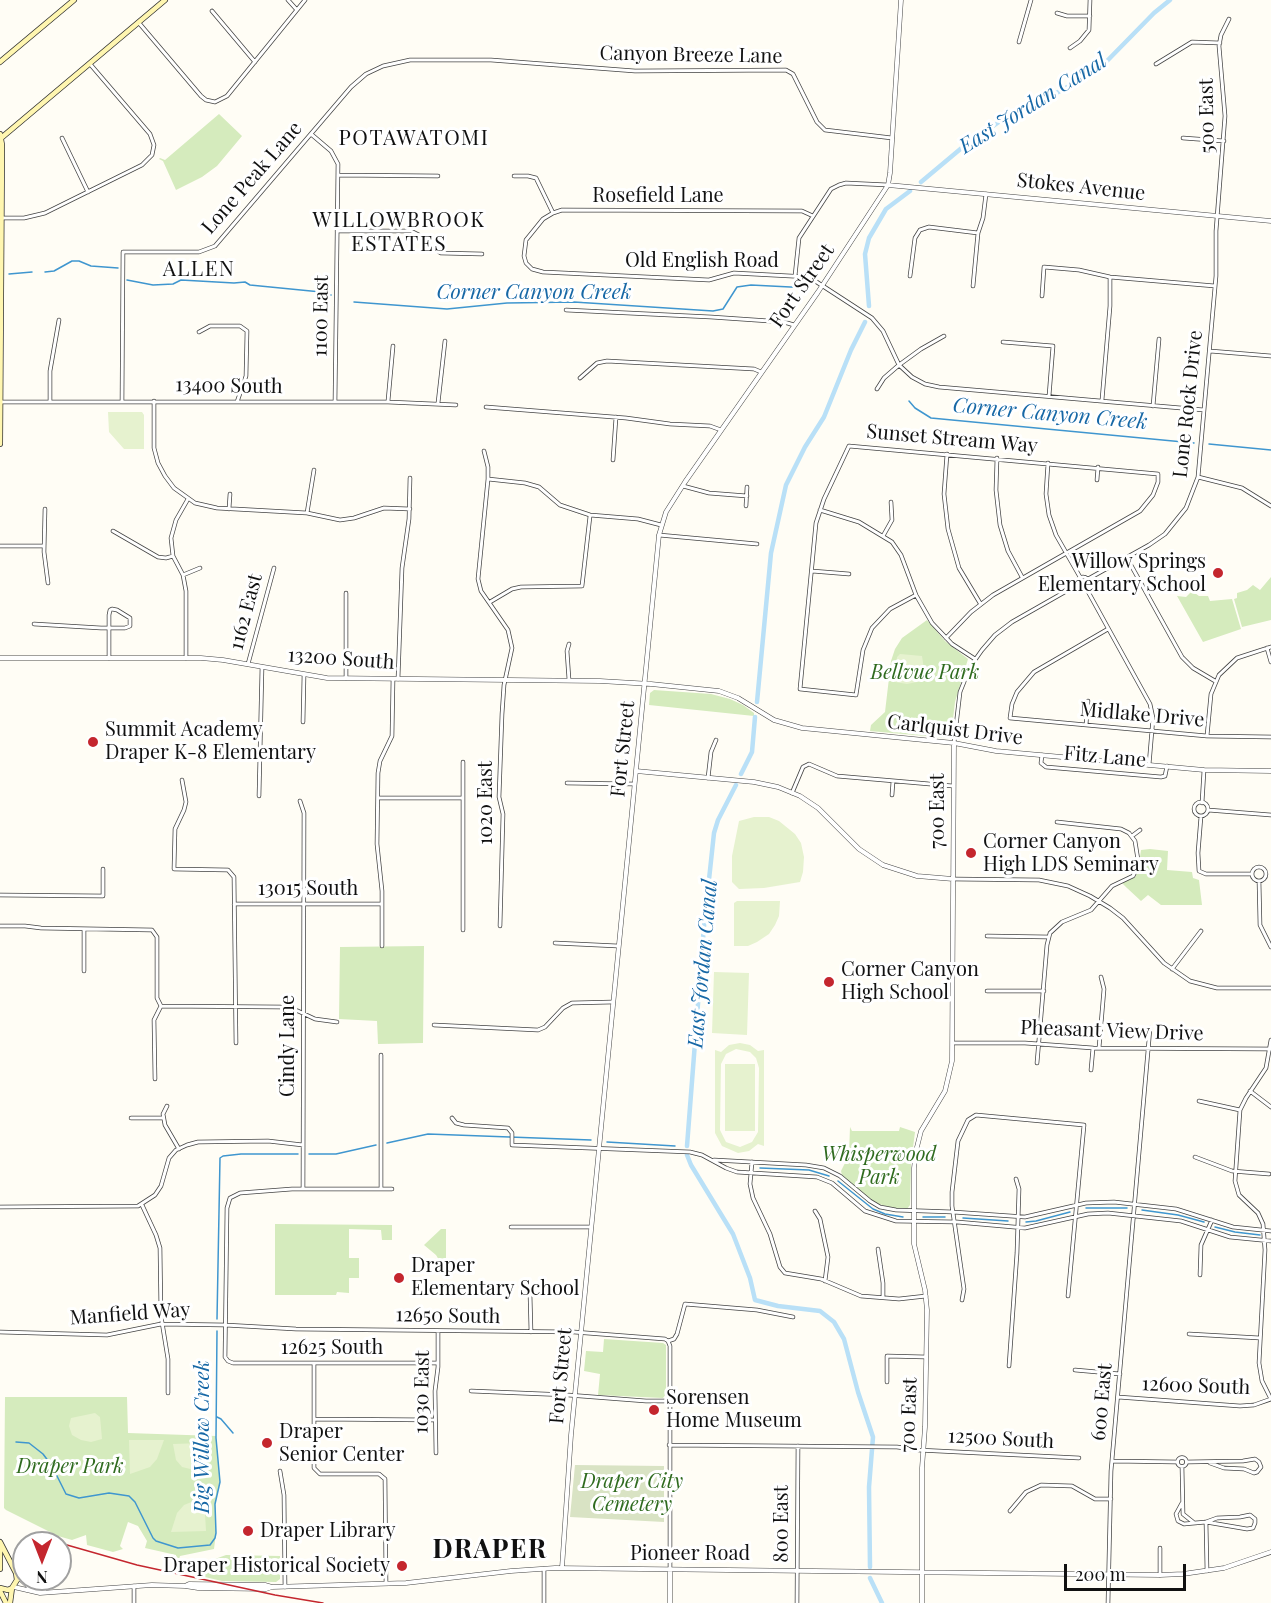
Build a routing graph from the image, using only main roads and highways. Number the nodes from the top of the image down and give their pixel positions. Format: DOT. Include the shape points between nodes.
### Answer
graph roads {
  1 [pos="74,0"];
  2 [pos="165,0"];
  3 [pos="0,62"];
  4 [pos="0,137"];
  5 [pos="1,181"];
  6 [pos="0,246"];
  7 [pos="1,365"];
  8 [pos="1,402"];
  9 [pos="0,444"];
  10 [pos="0,1542"];
  11 [pos="0,1548"];
  12 [pos="12,1567"];
  13 [pos="0,1569"];
  14 [pos="0,1590"];
  15 [pos="8,1603"];
  1 -- 3 [label="main road"];
  2 -- 4 [label="main road"];
  4 -- 5 [label="main road"];
  5 -- 6 [label="main road"];
  6 -- 7 [label="main road"];
  7 -- 8 [label="main road"];
  8 -- 9 [label="main road"];
  10 -- 12 [label="main road"];
  11 -- 13 [label="main road"];
  14 -- 15 [label="main road"];
}
